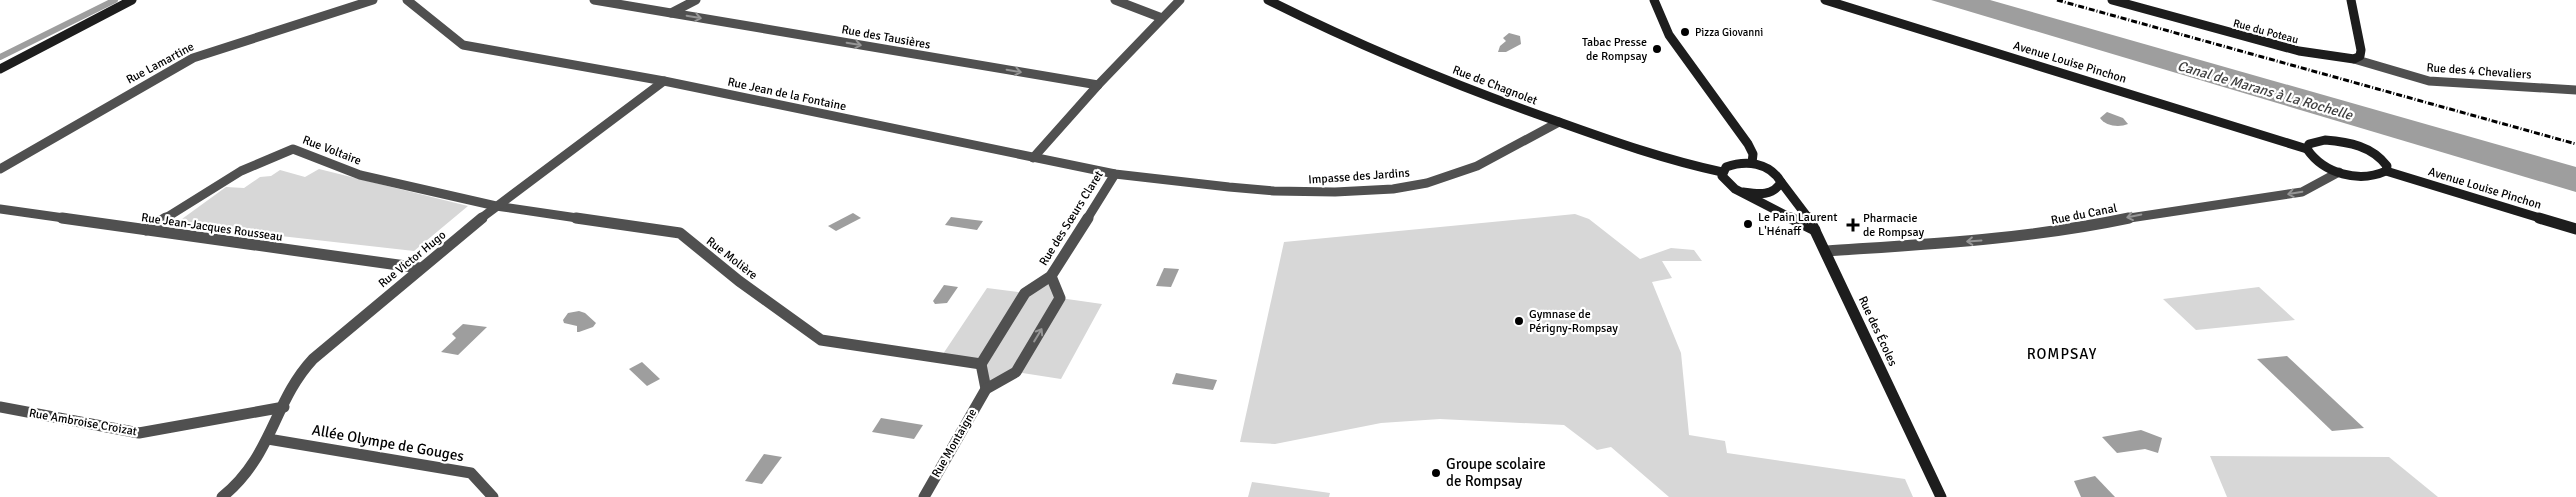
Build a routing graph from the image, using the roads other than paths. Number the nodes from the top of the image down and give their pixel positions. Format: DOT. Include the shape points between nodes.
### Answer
graph roads {
  1 [pos="132,0"];
  2 [pos="373,0"];
  3 [pos="407,0"];
  4 [pos="594,0"];
  5 [pos="696,0"];
  6 [pos="1114,0"];
  7 [pos="1180,0"];
  8 [pos="1268,0"];
  9 [pos="1654,0"];
  10 [pos="1826,0"];
  11 [pos="2112,0"];
  12 [pos="2350,0"];
  13 [pos="670,13"];
  14 [pos="1162,18"];
  15 [pos="2354,59"];
  16 [pos="0,68"];
  17 [pos="664,81"];
  18 [pos="1098,85"];
  19 [pos="2576,90"];
  20 [pos="1559,122"];
  21 [pos="2307,149"];
  22 [pos="1033,158"];
  23 [pos="1752,163"];
  24 [pos="0,169"];
  25 [pos="1722,172"];
  26 [pos="2339,172"];
  27 [pos="2386,172"];
  28 [pos="1115,174"];
  29 [pos="1177,181"];
  30 [pos="1781,182"];
  31 [pos="1743,192"];
  32 [pos="496,206"];
  33 [pos="0,209"];
  34 [pos="2576,229"];
  35 [pos="146,230"];
  36 [pos="1816,231"];
  37 [pos="1827,251"];
  38 [pos="420,268"];
  39 [pos="1051,276"];
  40 [pos="981,364"];
  41 [pos="986,389"];
  42 [pos="0,407"];
  43 [pos="284,407"];
  44 [pos="268,439"];
  45 [pos="222,497"];
  46 [pos="493,497"];
  47 [pos="924,497"];
  48 [pos="1941,497"];
  1 -- 16 [label="street"];
  2 -- 24 [label="street, Rue Lamartine" via="193,58"];
  3 -- 17 [label="street, Rue Jean de la Fontaine" via="463,46"];
  4 -- 13 [label="street, Rue des Tausières"];
  5 -- 13 [label="street"];
  6 -- 14 [label="street"];
  7 -- 14 [label="street"];
  8 -- 20 [label="street, Rue de Chagnolet" via="1398,60"];
  9 -- 23 [label="street" via="1669,35 1748,144 1753,154"];
  10 -- 21 [label="street, Avenue Louise Pinchon"];
  11 -- 15 [label="street, Rue du Poteau" via="2299,51"];
  12 -- 15 [label="street" via="2361,50 2360,56"];
  13 -- 18 [label="street, Rue des Tausières, one-way"];
  14 -- 18 [label="street"];
  15 -- 19 [label="street, Rue des 4 Chevaliers" via="2428,81"];
  17 -- 22 [label="street, Rue Jean de la Fontaine"];
  17 -- 32 [label="street, Rue Victor Hugo"];
  18 -- 22 [label="street"];
  20 -- 25 [label="street, Rue de Chagnolet" via="1665,158"];
  20 -- 29 [label="street, Impasse des Jardins" via="1456,175 1393,189 1274,191"];
  21 -- 26 [label="street" via="2316,161"];
  21 -- 27 [label="street" via="2315,141 2351,144 2383,160"];
  22 -- 28 [label="street, Rue Jean de la Fontaine"];
  23 -- 25 [label="street" via="1732,164"];
  23 -- 30 [label="street, Rue des Écoles" via="1772,170"];
  25 -- 31 [label="street" via="1729,185"];
  26 -- 27 [label="street" via="2373,177"];
  26 -- 37 [label="street, Rue du Canal, one-way" via="2302,192 2147,214 2071,230 2010,238"];
  27 -- 34 [label="street, Avenue Louise Pinchon"];
  28 -- 29 [label="street, Rue Jean de la Fontaine"];
  28 -- 39 [label="street, Rue des Sœurs Claret"];
  30 -- 31 [label="street" via="1774,192"];
  30 -- 36 [label="street, Rue des Écoles" via="1792,192"];
  31 -- 36 [label="street"];
  32 -- 35 [label="street, Rue Voltaire" via="360,175 293,149 241,170"];
  32 -- 38 [label="street, Rue Victor Hugo"];
  32 -- 40 [label="street, Rue Molière" via="680,233 739,281 821,340"];
  33 -- 35 [label="street, Rue Jean-Jacques Rousseau"];
  35 -- 38 [label="street, Rue Jean-Jacques Rousseau"];
  36 -- 37 [label="street, Rue des Écoles"];
  37 -- 48 [label="street, Rue des Écoles"];
  38 -- 43 [label="street, Rue Victor Hugo" via="322,349 304,369"];
  39 -- 40 [label="street, Rue des Sœurs Claret" via="1025,293"];
  41 -- 39 [label="street, Rue des Sœurs Claret, one-way" via="1016,372 1060,298"];
  40 -- 41 [label="street"];
  41 -- 47 [label="street, Rue Montaigne"];
  42 -- 43 [label="street, Rue Ambroise Croizat" via="139,433"];
  43 -- 44 [label="street, Rue Victor Hugo"];
  44 -- 45 [label="street, Rue Victor Hugo" via="257,460"];
  44 -- 46 [label="street, Allée Olympe de Gouges" via="471,473"];
}
